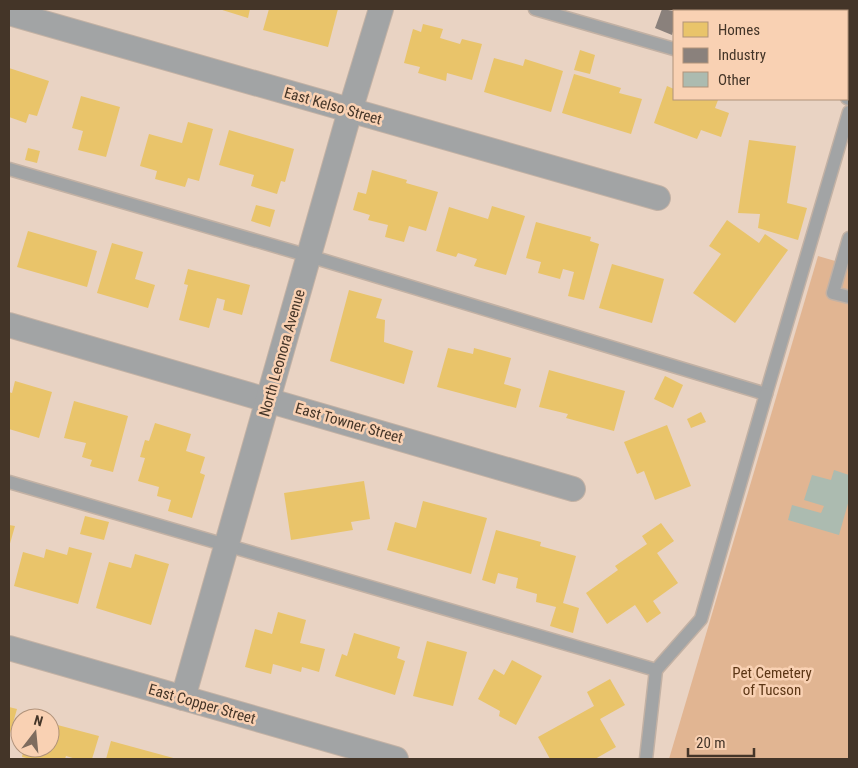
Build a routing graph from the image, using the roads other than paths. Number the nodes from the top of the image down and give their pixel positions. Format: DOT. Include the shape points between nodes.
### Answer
graph roads {
  1 [pos="381,9"];
  2 [pos="535,9"];
  3 [pos="9,13"];
  4 [pos="673,49"];
  5 [pos="350,111"];
  6 [pos="849,112"];
  7 [pos="9,169"];
  8 [pos="658,198"];
  9 [pos="849,238"];
  10 [pos="309,256"];
  11 [pos="849,297"];
  12 [pos="9,325"];
  13 [pos="766,394"];
  14 [pos="268,400"];
  15 [pos="9,482"];
  16 [pos="573,489"];
  17 [pos="226,544"];
  18 [pos="9,648"];
  19 [pos="656,670"];
  20 [pos="183,698"];
  21 [pos="396,759"];
  22 [pos="646,759"];
  1 -- 5 [label="street, North Leonora Avenue"];
  2 -- 4 [label="lane"];
  3 -- 5 [label="street, East Kelso Street"];
  5 -- 8 [label="street, East Kelso Street"];
  5 -- 10 [label="street, North Leonora Avenue"];
  6 -- 13 [label="lane"];
  7 -- 10 [label="lane"];
  9 -- 11 [label="lane" via="833,293"];
  10 -- 13 [label="lane"];
  10 -- 14 [label="street, North Leonora Avenue"];
  12 -- 14 [label="street, East Towner Street"];
  13 -- 19 [label="lane" via="701,619"];
  14 -- 16 [label="street, East Towner Street"];
  14 -- 17 [label="street, North Leonora Avenue"];
  15 -- 17 [label="lane"];
  17 -- 19 [label="lane"];
  17 -- 20 [label="street, North Leonora Avenue"];
  18 -- 20 [label="street, East Copper Street"];
  19 -- 22 [label="lane"];
  20 -- 21 [label="street, East Copper Street"];
}
